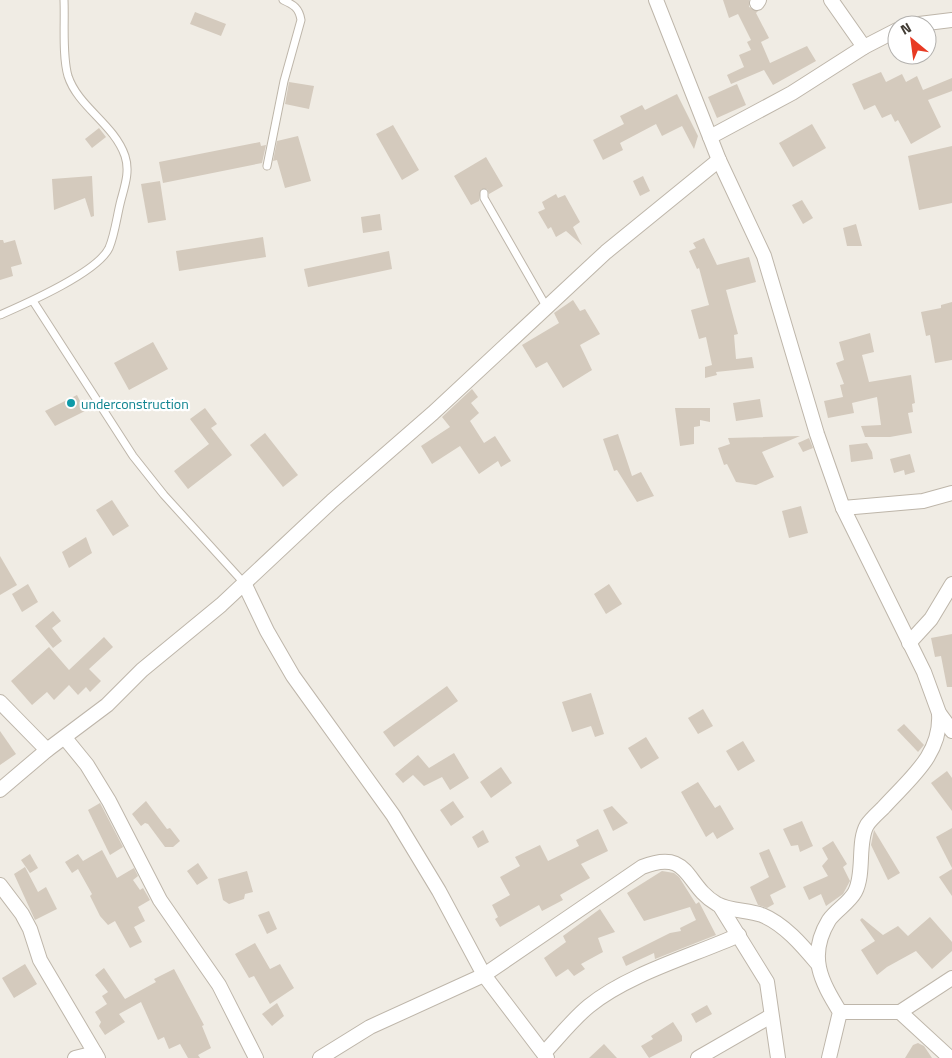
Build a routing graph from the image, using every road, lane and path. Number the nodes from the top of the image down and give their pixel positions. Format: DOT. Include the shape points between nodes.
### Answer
graph roads {
  1 [pos="64,0"];
  2 [pos="283,0"];
  3 [pos="656,0"];
  4 [pos="831,0"];
  5 [pos="952,20"];
  6 [pos="937,22"];
  7 [pos="887,35"];
  8 [pos="864,47"];
  9 [pos="710,137"];
  10 [pos="719,160"];
  11 [pos="267,166"];
  12 [pos="484,193"];
  13 [pos="33,301"];
  14 [pos="546,306"];
  15 [pos="0,315"];
  16 [pos="952,494"];
  17 [pos="843,508"];
  18 [pos="244,583"];
  19 [pos="952,584"];
  20 [pos="909,643"];
  21 [pos="0,702"];
  22 [pos="939,712"];
  23 [pos="952,731"];
  24 [pos="65,738"];
  25 [pos="47,750"];
  26 [pos="0,790"];
  27 [pos="0,885"];
  28 [pos="720,906"];
  29 [pos="739,935"];
  30 [pos="817,963"];
  31 [pos="484,975"];
  32 [pos="952,978"];
  33 [pos="840,1012"];
  34 [pos="900,1012"];
  35 [pos="771,1016"];
  36 [pos="97,1055"];
  37 [pos="545,1056"];
  38 [pos="75,1058"];
  39 [pos="256,1058"];
  40 [pos="320,1058"];
  41 [pos="698,1058"];
  42 [pos="778,1058"];
  43 [pos="829,1058"];
  44 [pos="950,1058"];
  1 -- 13 [label="lane" via="68,77 114,135 125,155 128,170 108,250 86,271"];
  2 -- 11 [label="lane" via="300,11 302,20 284,80"];
  3 -- 9 [label="street"];
  4 -- 8 [label="street"];
  5 -- 6 [label="street"];
  7 -- 8 [label="street"];
  8 -- 9 [label="street" via="792,93"];
  9 -- 10 [label="street"];
  10 -- 14 [label="street" via="606,252"];
  10 -- 17 [label="street" via="764,256 817,434"];
  12 -- 14 [label="lane"];
  13 -- 15 [label="lane"];
  13 -- 18 [label="lane" via="133,456"];
  14 -- 18 [label="street" via="440,407"];
  16 -- 17 [label="street" via="923,502"];
  17 -- 20 [label="street"];
  18 -- 24 [label="street" via="142,670 107,705"];
  18 -- 31 [label="street" via="293,676 393,814"];
  19 -- 20 [label="street" via="935,613"];
  20 -- 22 [label="street"];
  21 -- 25 [label="street"];
  22 -- 23 [label="street"];
  22 -- 30 [label="street" via="940,730 933,752 867,825 855,892 829,920"];
  24 -- 25 [label="street"];
  24 -- 39 [label="street" via="87,765 109,801 160,900 219,984"];
  25 -- 26 [label="street"];
  27 -- 36 [label="street" via="22,914 40,960"];
  28 -- 29 [label="street"];
  28 -- 30 [label="street" via="762,915 777,923"];
  28 -- 31 [label="street" via="704,895 681,866 659,861 642,867"];
  29 -- 35 [label="street" via="767,982"];
  29 -- 37 [label="street" via="618,987 588,1007"];
  30 -- 33 [label="street" via="826,990"];
  31 -- 37 [label="street"];
  31 -- 40 [label="street" via="370,1027"];
  32 -- 34 [label="street"];
  33 -- 34 [label="street"];
  33 -- 43 [label="street"];
  34 -- 44 [label="street"];
  35 -- 41 [label="street"];
  35 -- 42 [label="street"];
  36 -- 38 [label="street"];
}
